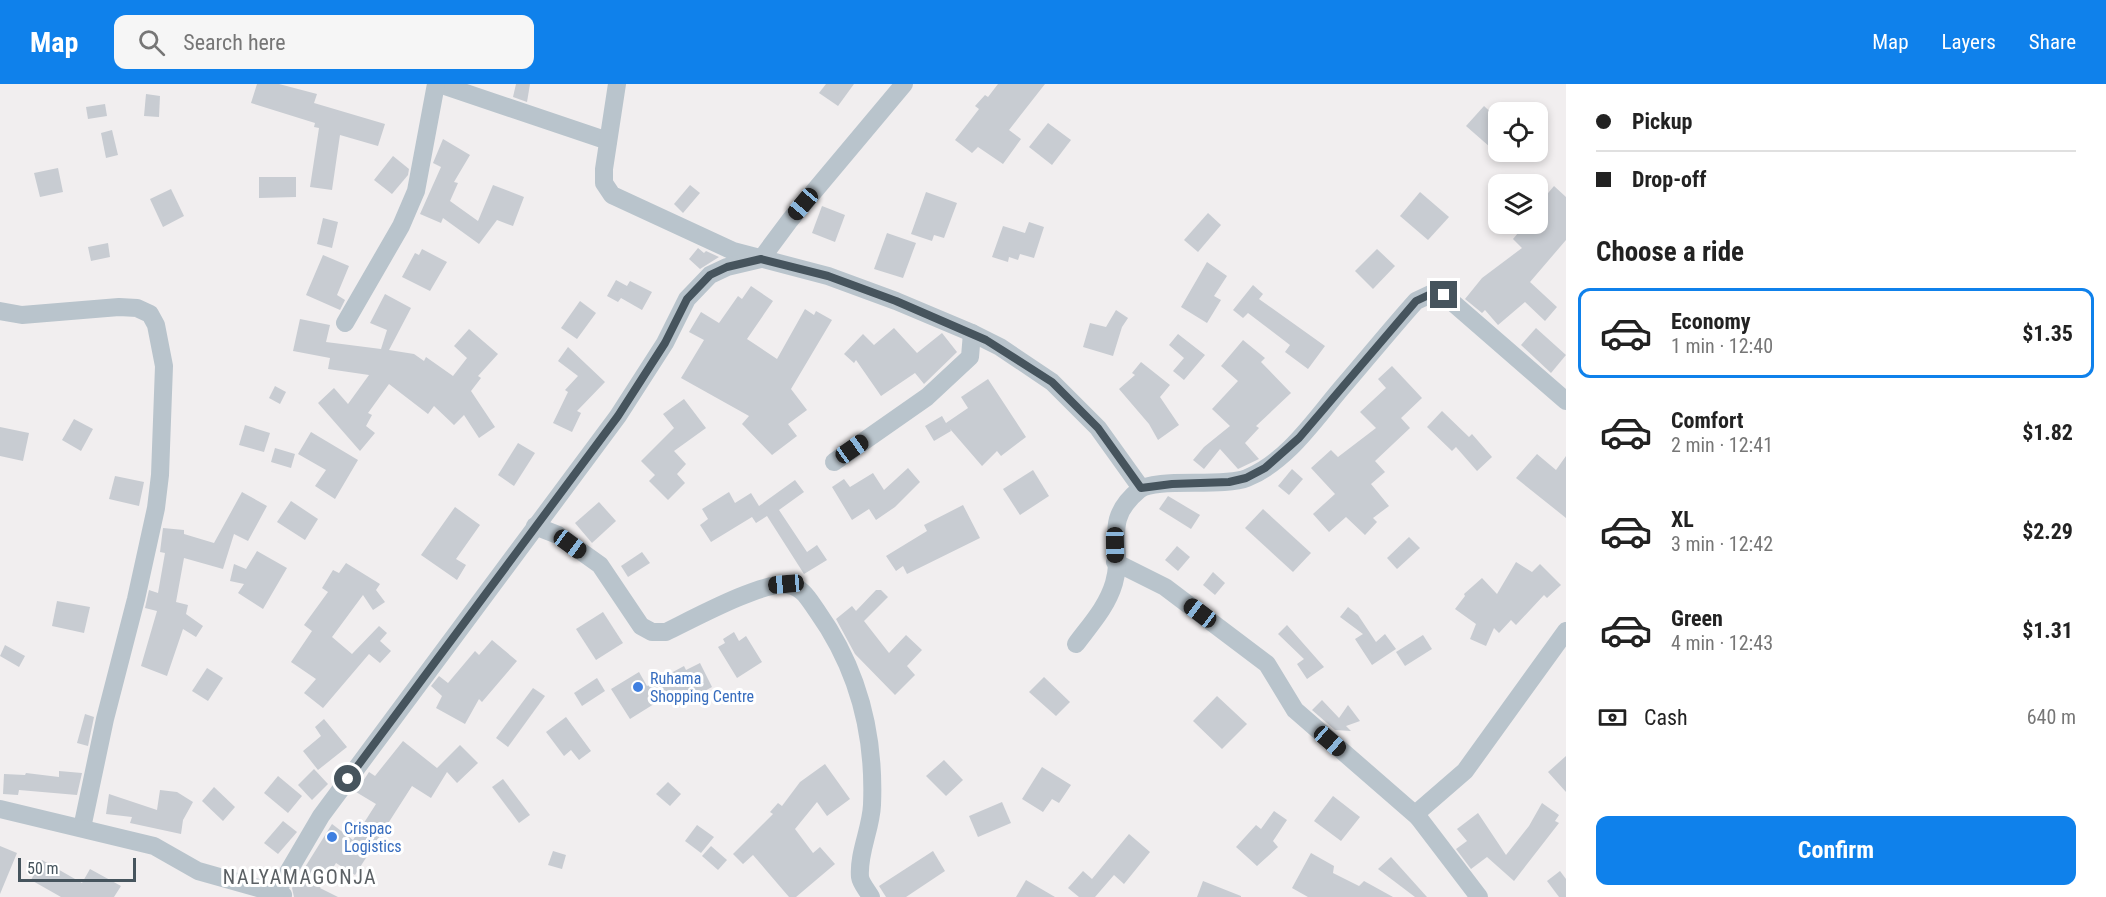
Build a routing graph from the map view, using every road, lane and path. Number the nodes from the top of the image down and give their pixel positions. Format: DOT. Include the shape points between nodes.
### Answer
graph roads {
  1 [pos="437,84"];
  2 [pos="617,84"];
  3 [pos="904,84"];
  4 [pos="608,141"];
  5 [pos="761,259"];
  6 [pos="0,311"];
  7 [pos="345,322"];
  8 [pos="972,333"];
  9 [pos="1566,401"];
  10 [pos="834,462"];
  11 [pos="1141,488"];
  12 [pos="535,526"];
  13 [pos="1115,562"];
  14 [pos="1566,631"];
  15 [pos="1076,644"];
  16 [pos="0,809"];
  17 [pos="1418,817"];
  18 [pos="82,828"];
  19 [pos="277,895"];
  20 [pos="871,897"];
  21 [pos="1479,897"];
  1 -- 4 [label="street"];
  1 -- 7 [label="street" via="416,191 401,226"];
  2 -- 4 [label="street"];
  3 -- 5 [label="street"];
  4 -- 5 [label="street" via="604,183 612,195 733,251"];
  5 -- 8 [label="street" via="828,276"];
  5 -- 12 [label="street" via="710,275 687,299 665,343 618,416"];
  6 -- 18 [label="street" via="22,315 137,308 150,314 156,325 164,366 156,507"];
  8 -- 10 [label="street" via="970,357 953,373 927,397"];
  8 -- 11 [label="street" via="1052,382 1098,428"];
  9 -- 11 [label="street" via="1444,295 1433,293 1416,301 1299,438 1265,468 1229,482"];
  11 -- 13 [label="street" via="1125,505 1114,527"];
  12 -- 19 [label="street" via="321,816"];
  12 -- 20 [label="street" via="558,535 600,565 640,626 652,633 666,632 768,586 786,584 801,589 831,630 851,669 866,712 872,808 860,879"];
  13 -- 15 [label="street" via="1115,580 1106,604"];
  13 -- 17 [label="street" via="1165,587 1267,664 1295,710"];
  14 -- 17 [label="street" via="1465,771 1425,804"];
  16 -- 18 [label="street"];
  17 -- 21 [label="street"];
  18 -- 19 [label="street" via="154,846 198,871"];
}
